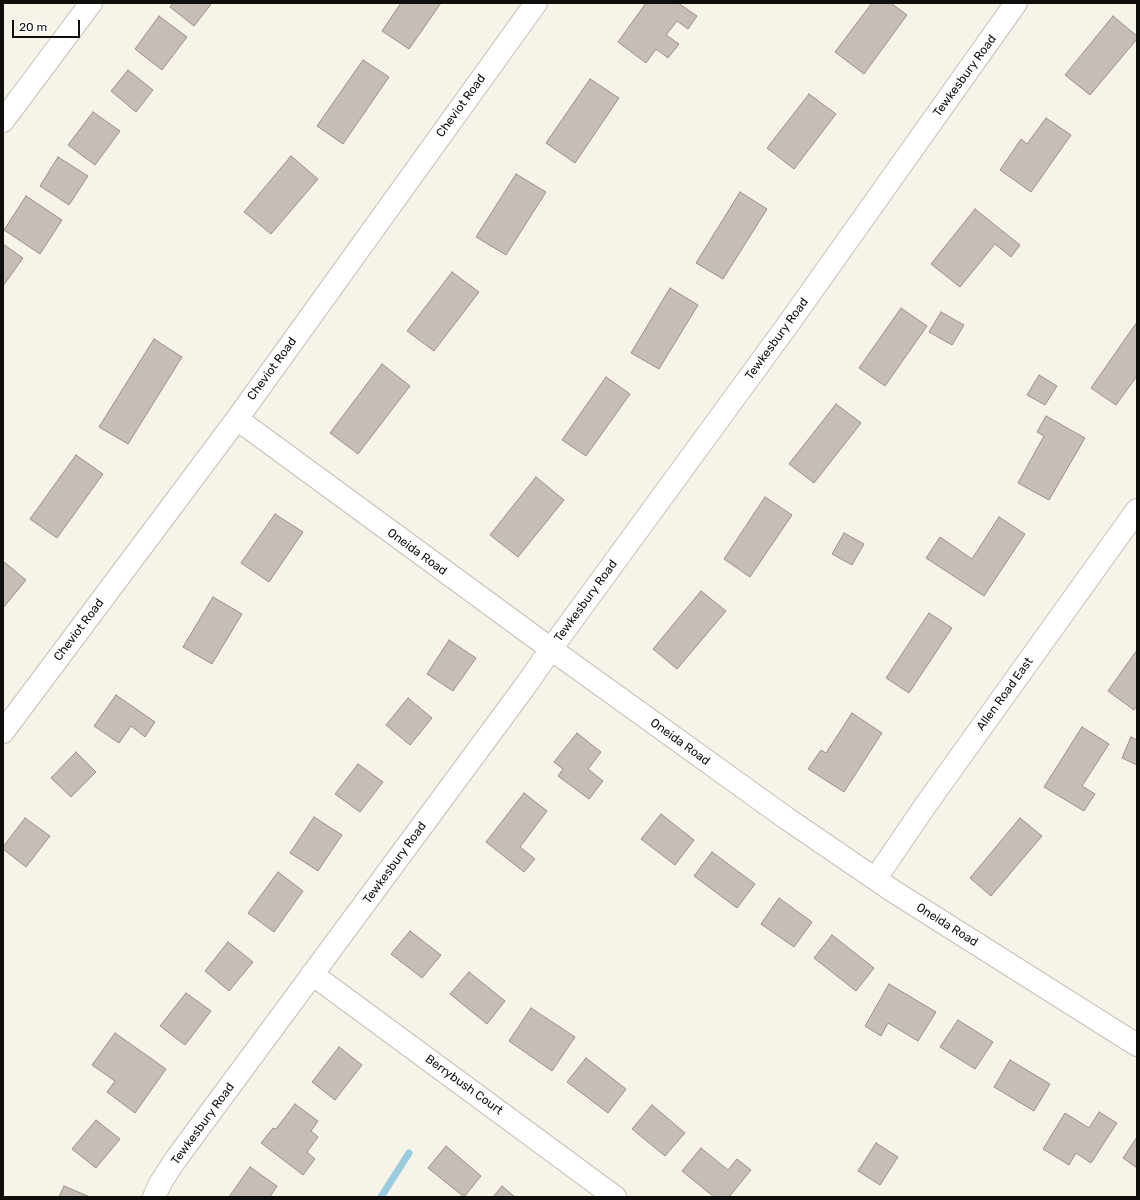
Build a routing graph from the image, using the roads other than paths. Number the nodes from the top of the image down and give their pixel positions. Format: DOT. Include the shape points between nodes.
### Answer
graph roads {
  1 [pos="91,3"];
  2 [pos="536,3"];
  3 [pos="1016,3"];
  4 [pos="3,121"];
  5 [pos="236,418"];
  6 [pos="1137,510"];
  7 [pos="550,649"];
  8 [pos="3,732"];
  9 [pos="876,878"];
  10 [pos="312,974"];
  11 [pos="1137,1045"];
  12 [pos="154,1197"];
  13 [pos="615,1197"];
  1 -- 4 [label="street"];
  2 -- 5 [label="street, Cheviot Road"];
  3 -- 7 [label="street, Tewkesbury Road" via="789,323"];
  5 -- 7 [label="street, Oneida Road"];
  5 -- 8 [label="street, Cheviot Road"];
  6 -- 9 [label="street, Allen Road East" via="924,806"];
  7 -- 9 [label="street, Oneida Road" via="786,818"];
  7 -- 10 [label="street, Tewkesbury Road"];
  9 -- 11 [label="street, Oneida Road"];
  10 -- 12 [label="street, Tewkesbury Road" via="176,1159"];
  10 -- 13 [label="street, Berrybush Court"];
}
